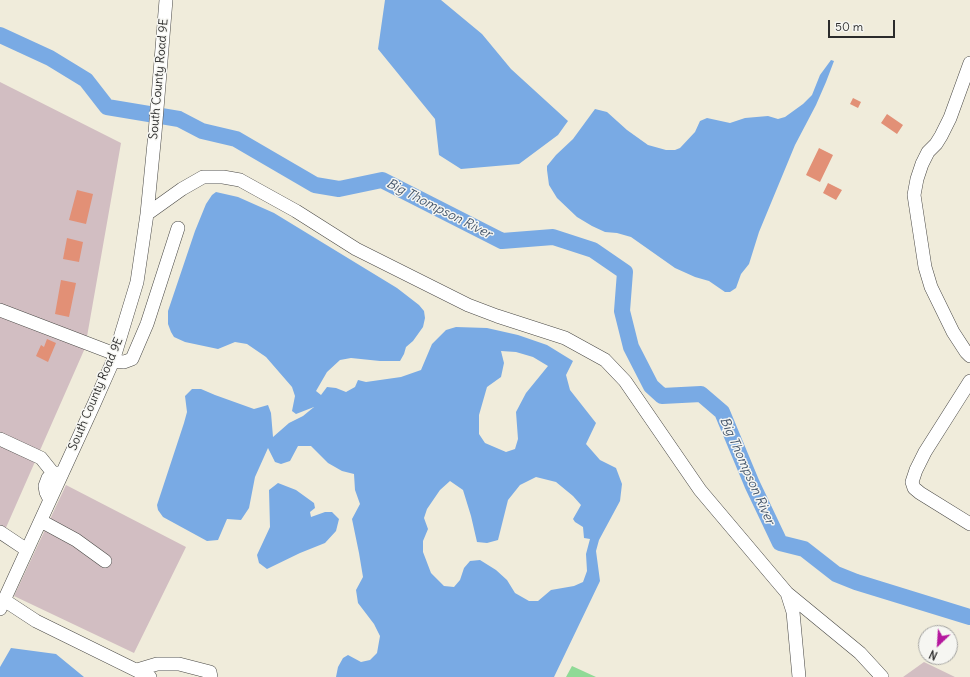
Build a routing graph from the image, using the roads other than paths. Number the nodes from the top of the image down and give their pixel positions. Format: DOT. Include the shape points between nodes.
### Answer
graph roads {
  1 [pos="166,0"];
  2 [pos="970,63"];
  3 [pos="147,214"];
  4 [pos="178,228"];
  5 [pos="0,310"];
  6 [pos="970,356"];
  7 [pos="114,358"];
  8 [pos="970,381"];
  9 [pos="0,439"];
  10 [pos="58,473"];
  11 [pos="41,521"];
  12 [pos="970,524"];
  13 [pos="0,532"];
  14 [pos="27,550"];
  15 [pos="105,560"];
  16 [pos="787,593"];
  17 [pos="2,604"];
  18 [pos="137,670"];
  19 [pos="150,677"];
  20 [pos="211,677"];
  21 [pos="798,677"];
  22 [pos="882,677"];
  1 -- 3 [label="street, South County Road 9E"];
  2 -- 6 [label="street" via="950,118 922,164 914,195 925,267 931,286 953,332"];
  3 -- 7 [label="street, South County Road 9E" via="137,282"];
  3 -- 16 [label="street" via="182,188 203,177 240,180 356,249 455,298 497,316 565,338 605,360 625,381 700,490"];
  4 -- 7 [label="street" via="147,324 132,359 124,362"];
  5 -- 7 [label="street"];
  7 -- 10 [label="street, South County Road 9E"];
  8 -- 12 [label="street" via="925,452 912,482 920,493"];
  9 -- 10 [label="street" via="41,458"];
  10 -- 11 [label="street, South County Road 9E"];
  11 -- 14 [label="street, South County Road 9E"];
  11 -- 15 [label="street"];
  13 -- 14 [label="street"];
  14 -- 17 [label="street, South County Road 9E"];
  16 -- 21 [label="street" via="793,612"];
  16 -- 22 [label="street" via="860,654"];
  17 -- 18 [label="street"];
  18 -- 19 [label="street"];
  18 -- 20 [label="street" via="157,664 179,664 210,672"];
}
